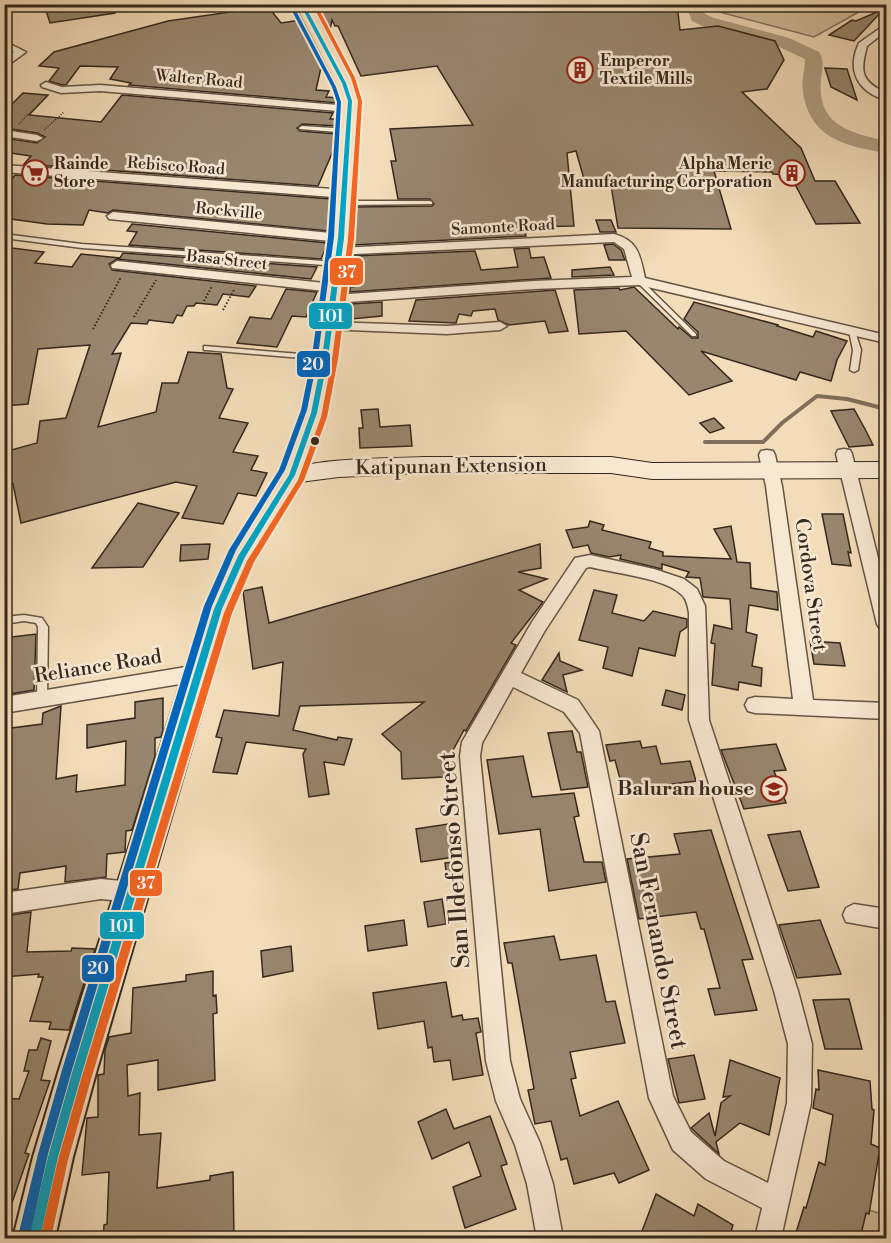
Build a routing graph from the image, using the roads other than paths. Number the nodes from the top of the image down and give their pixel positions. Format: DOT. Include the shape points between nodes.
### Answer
graph roads {
  1 [pos="302,4"];
  2 [pos="886,27"];
  3 [pos="4,44"];
  4 [pos="4,64"];
  5 [pos="46,85"];
  6 [pos="886,97"];
  7 [pos="350,109"];
  8 [pos="302,128"];
  9 [pos="349,132"];
  10 [pos="4,133"];
  11 [pos="36,138"];
  12 [pos="4,168"];
  13 [pos="345,199"];
  14 [pos="430,203"];
  15 [pos="113,216"];
  16 [pos="4,236"];
  17 [pos="340,251"];
  18 [pos="122,266"];
  19 [pos="639,281"];
  20 [pos="334,293"];
  21 [pos="500,326"];
  22 [pos="329,327"];
  23 [pos="852,331"];
  24 [pos="694,335"];
  25 [pos="886,339"];
  26 [pos="206,348"];
  27 [pos="325,358"];
  28 [pos="854,370"];
  29 [pos="886,453"];
  30 [pos="846,462"];
  31 [pos="769,463"];
  32 [pos="886,470"];
  33 [pos="292,476"];
  34 [pos="4,621"];
  35 [pos="886,624"];
  36 [pos="198,673"];
  37 [pos="511,677"];
  38 [pos="42,699"];
  39 [pos="4,705"];
  40 [pos="755,705"];
  41 [pos="804,707"];
  42 [pos="886,711"];
  43 [pos="132,892"];
  44 [pos="4,904"];
  45 [pos="854,915"];
  46 [pos="886,919"];
  47 [pos="777,1202"];
  48 [pos="34,1239"];
  49 [pos="550,1239"];
  50 [pos="768,1239"];
  1 -- 7 [label="main road" via="344,83"];
  2 -- 6 [label="street" via="862,45 857,73 866,86"];
  3 -- 4 [label="street" via="21,52"];
  5 -- 7 [label="street, Walter Road" via="61,90 100,88"];
  7 -- 9 [label="main road"];
  8 -- 9 [label="lane"];
  9 -- 13 [label="main road"];
  10 -- 11 [label="street"];
  12 -- 13 [label="street, Rebisco Road"];
  13 -- 14 [label="lane"];
  13 -- 17 [label="main road"];
  15 -- 17 [label="street, Rockville"];
  16 -- 17 [label="lane" via="82,246"];
  17 -- 19 [label="street, Samonte Road" via="614,238 627,242 631,248"];
  17 -- 20 [label="main road"];
  18 -- 20 [label="street, Basa Street" via="241,278"];
  19 -- 20 [label="street"];
  19 -- 23 [label="street"];
  19 -- 24 [label="lane"];
  20 -- 22 [label="main road"];
  21 -- 22 [label="street" via="447,330"];
  22 -- 27 [label="main road"];
  23 -- 25 [label="street"];
  23 -- 28 [label="lane" via="857,350"];
  26 -- 27 [label="lane"];
  27 -- 33 [label="main road" via="314,413"];
  29 -- 30 [label="main road, Katipunan Extension"];
  30 -- 31 [label="main road, Katipunan Extension"];
  30 -- 32 [label="main road, Katipunan Extension"];
  30 -- 35 [label="street"];
  31 -- 33 [label="main road, Katipunan Extension" via="652,471 611,465 425,465 339,469"];
  31 -- 41 [label="street, Cordova Street"];
  33 -- 36 [label="main road" via="231,578"];
  34 -- 38 [label="lane" via="39,620 43,627"];
  36 -- 38 [label="street, Reliance Road"];
  36 -- 43 [label="main road"];
  37 -- 47 [label="street, San Fernando Street" via="571,706 589,731 661,1098 682,1141 715,1170"];
  37 -- 47 [label="street, San Ildefonso Street" via="581,562 674,582 687,589 695,600 699,613 699,720 800,1044 799,1103"];
  37 -- 49 [label="street, San Ildefonso Street" via="471,742 470,756 498,1061 508,1101 540,1184"];
  38 -- 39 [label="street, Reliance Road"];
  40 -- 41 [label="street"];
  41 -- 42 [label="street"];
  43 -- 44 [label="street" via="101,889"];
  43 -- 48 [label="main road" via="53,1157"];
  45 -- 46 [label="street"];
  47 -- 50 [label="street, San Ildefonso Street"];
}
